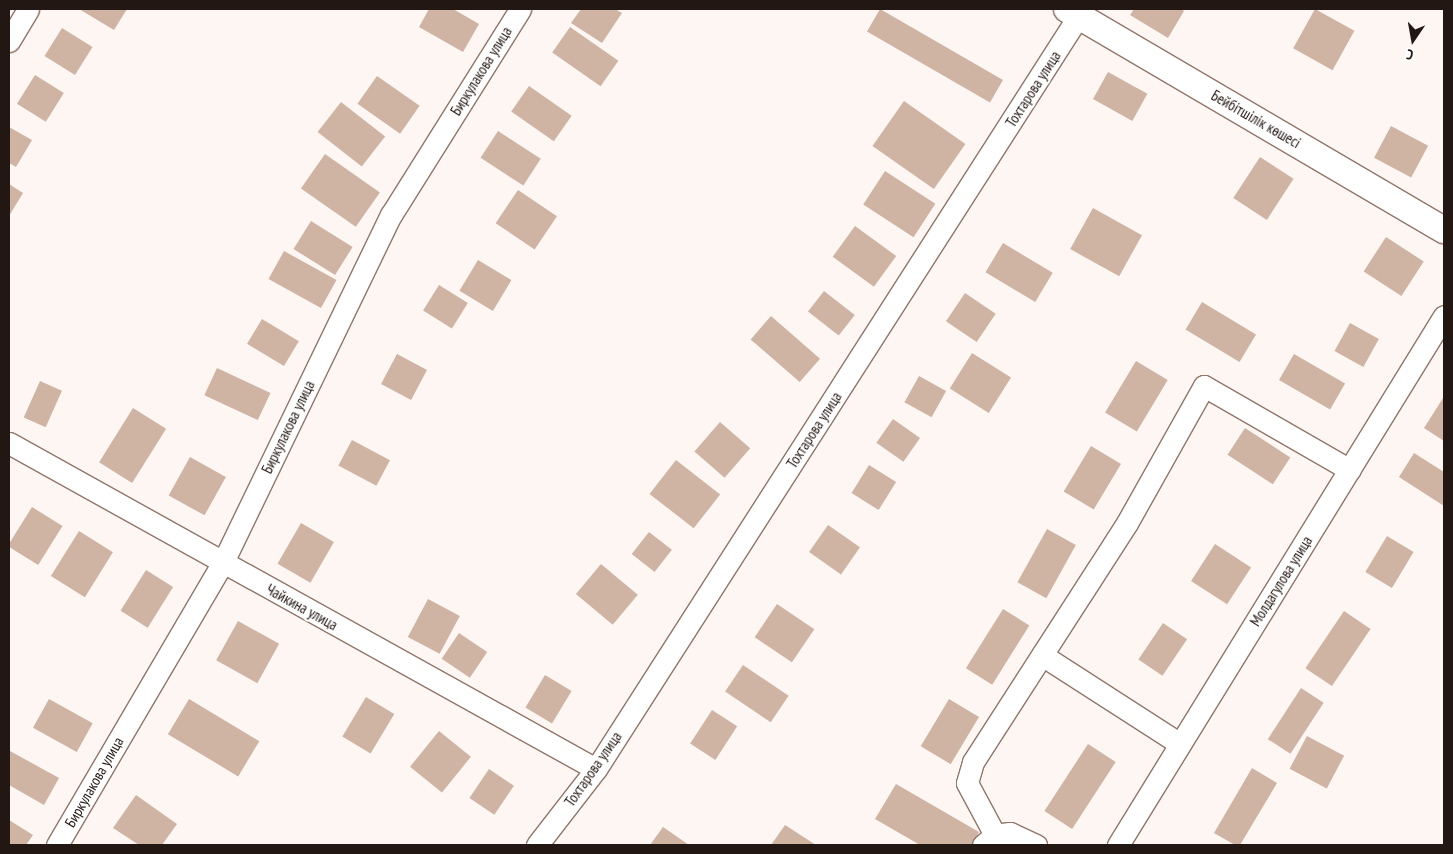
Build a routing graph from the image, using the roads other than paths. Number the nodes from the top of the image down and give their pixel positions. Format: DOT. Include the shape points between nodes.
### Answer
graph roads {
  1 [pos="28,9"];
  2 [pos="520,9"];
  3 [pos="1077,11"];
  4 [pos="9,41"];
  5 [pos="1444,230"];
  6 [pos="1444,316"];
  7 [pos="9,443"];
  8 [pos="1350,470"];
  9 [pos="222,564"];
  10 [pos="1042,655"];
  11 [pos="1180,744"];
  12 [pos="596,768"];
  13 [pos="989,840"];
  14 [pos="57,845"];
  15 [pos="536,845"];
  16 [pos="1036,845"];
  17 [pos="1118,845"];
  1 -- 4 [label="street"];
  2 -- 9 [label="street, Биркулакова улица" via="391,216"];
  3 -- 5 [label="street, Бейбітшілік көшесі"];
  3 -- 12 [label="street, Тохтарова улица"];
  6 -- 8 [label="street, Молдагулова улица"];
  7 -- 9 [label="street, Чайкина улица"];
  8 -- 10 [label="street" via="1204,386 1127,523"];
  8 -- 11 [label="street, Молдагулова улица"];
  9 -- 12 [label="street, Чайкина улица"];
  9 -- 14 [label="street, Биркулакова улица"];
  10 -- 11 [label="street"];
  10 -- 13 [label="street" via="974,762 967,783"];
  11 -- 17 [label="street, Молдагулова улица"];
  12 -- 15 [label="street, Тохтарова улица"];
  13 -- 16 [label="street" via="1010,833"];
}
